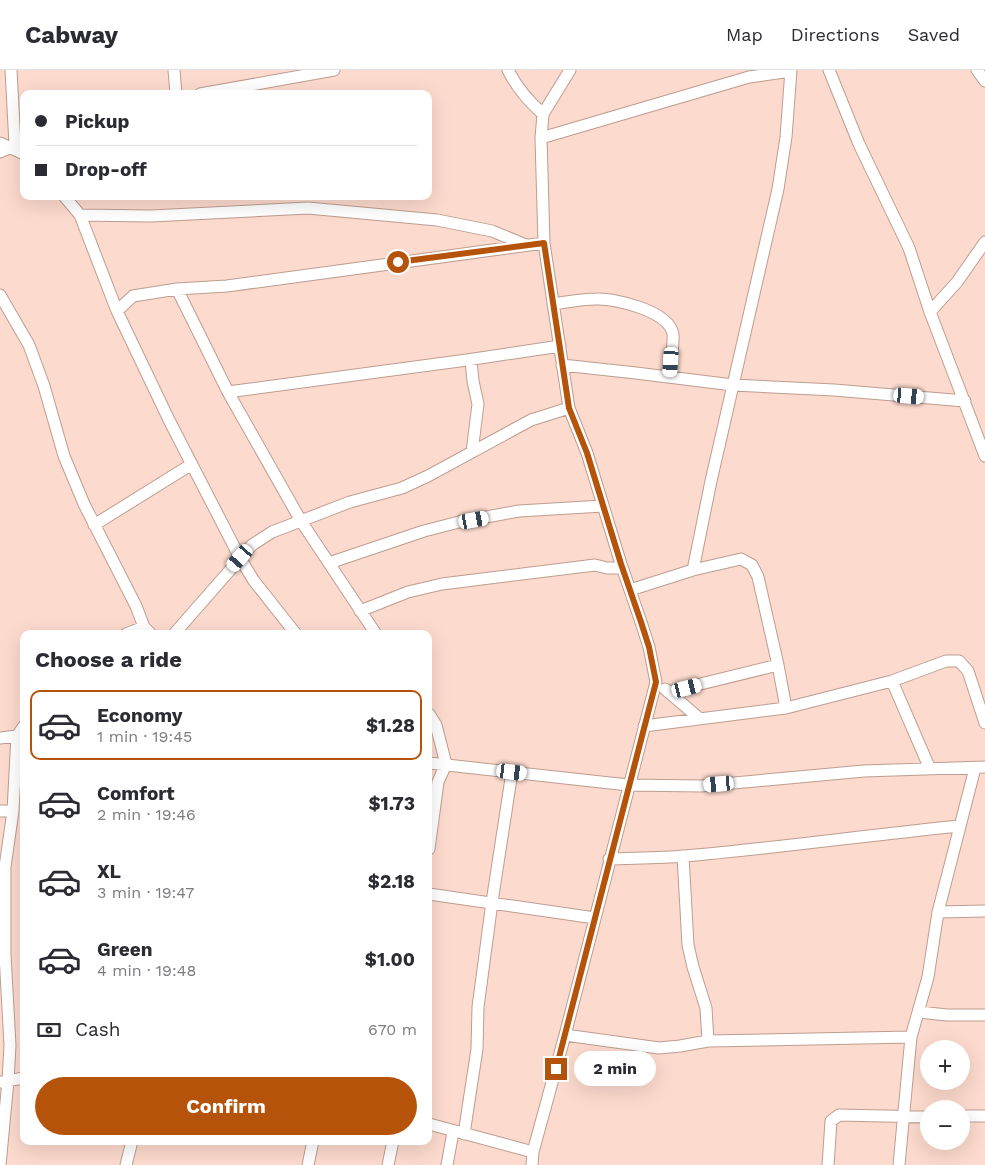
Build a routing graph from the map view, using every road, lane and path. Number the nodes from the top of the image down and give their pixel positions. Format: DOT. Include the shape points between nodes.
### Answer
graph roads {
  1 [pos="11,70"];
  2 [pos="174,70"];
  3 [pos="334,70"];
  4 [pos="508,70"];
  5 [pos="570,70"];
  6 [pos="829,70"];
  7 [pos="977,70"];
  8 [pos="791,71"];
  9 [pos="985,81"];
  10 [pos="176,90"];
  11 [pos="222,90"];
  12 [pos="543,114"];
  13 [pos="540,138"];
  14 [pos="10,146"];
  15 [pos="67,200"];
  16 [pos="80,215"];
  17 [pos="985,242"];
  18 [pos="544,243"];
  19 [pos="526,245"];
  20 [pos="177,288"];
  21 [pos="108,289"];
  22 [pos="0,296"];
  23 [pos="134,296"];
  24 [pos="553,304"];
  25 [pos="117,311"];
  26 [pos="930,312"];
  27 [pos="560,346"];
  28 [pos="471,360"];
  29 [pos="562,365"];
  30 [pos="670,377"];
  31 [pos="733,385"];
  32 [pos="228,392"];
  33 [pos="965,401"];
  34 [pos="569,408"];
  35 [pos="472,452"];
  36 [pos="985,456"];
  37 [pos="192,464"];
  38 [pos="603,506"];
  39 [pos="301,522"];
  40 [pos="94,525"];
  41 [pos="240,558"];
  42 [pos="329,563"];
  43 [pos="622,568"];
  44 [pos="693,570"];
  45 [pos="630,590"];
  46 [pos="360,611"];
  47 [pos="147,630"];
  48 [pos="177,630"];
  49 [pos="293,630"];
  50 [pos="373,630"];
  51 [pos="778,665"];
  52 [pos="892,681"];
  53 [pos="656,682"];
  54 [pos="668,692"];
  55 [pos="786,708"];
  56 [pos="432,719"];
  57 [pos="700,719"];
  58 [pos="985,723"];
  59 [pos="644,726"];
  60 [pos="20,732"];
  61 [pos="17,736"];
  62 [pos="0,738"];
  63 [pos="432,763"];
  64 [pos="446,764"];
  65 [pos="980,768"];
  66 [pos="930,770"];
  67 [pos="512,772"];
  68 [pos="19,783"];
  69 [pos="628,785"];
  70 [pos="0,811"];
  71 [pos="13,811"];
  72 [pos="960,826"];
  73 [pos="432,827"];
  74 [pos="682,856"];
  75 [pos="609,859"];
  76 [pos="2,868"];
  77 [pos="432,894"];
  78 [pos="492,902"];
  79 [pos="985,911"];
  80 [pos="938,912"];
  81 [pos="594,918"];
  82 [pos="3,954"];
  83 [pos="919,1012"];
  84 [pos="985,1015"];
  85 [pos="565,1035"];
  86 [pos="911,1037"];
  87 [pos="708,1041"];
  88 [pos="20,1079"];
  89 [pos="4,1081"];
  90 [pos="970,1116"];
  91 [pos="985,1116"];
  92 [pos="903,1117"];
  93 [pos="920,1117"];
  94 [pos="432,1125"];
  95 [pos="452,1132"];
  96 [pos="464,1134"];
  97 [pos="131,1145"];
  98 [pos="312,1145"];
  99 [pos="392,1145"];
  100 [pos="533,1152"];
  101 [pos="0,1165"];
  102 [pos="126,1165"];
  103 [pos="308,1165"];
  104 [pos="388,1165"];
  105 [pos="447,1165"];
  106 [pos="532,1165"];
  107 [pos="828,1165"];
  108 [pos="898,1165"];
  1 -- 14 [label="street"];
  2 -- 10 [label="street"];
  3 -- 11 [label="street"];
  4 -- 12 [label="street" via="520,90"];
  5 -- 12 [label="street"];
  6 -- 26 [label="street" via="859,144 909,248"];
  7 -- 9 [label="street"];
  8 -- 13 [label="street" via="749,77"];
  8 -- 31 [label="street" via="778,190"];
  12 -- 13 [label="street"];
  13 -- 18 [label="street"];
  15 -- 16 [label="street"];
  16 -- 19 [label="street" via="151,216 308,208 437,220 492,231"];
  16 -- 21 [label="street"];
  17 -- 26 [label="street" via="957,282"];
  18 -- 19 [label="street"];
  18 -- 24 [label="street"];
  19 -- 20 [label="street" via="227,286"];
  20 -- 23 [label="street"];
  20 -- 32 [label="street"];
  21 -- 23 [label="street"];
  21 -- 25 [label="street"];
  22 -- 40 [label="street" via="29,345 64,456"];
  23 -- 25 [label="street"];
  24 -- 27 [label="street"];
  24 -- 30 [label="street" via="596,298 648,310 667,323 673,334"];
  25 -- 37 [label="street"];
  26 -- 33 [label="street"];
  27 -- 28 [label="street"];
  27 -- 29 [label="street"];
  28 -- 32 [label="street"];
  28 -- 35 [label="street" via="478,404"];
  29 -- 30 [label="street"];
  29 -- 34 [label="street"];
  30 -- 31 [label="street"];
  31 -- 33 [label="street"];
  31 -- 44 [label="street"];
  32 -- 39 [label="street"];
  33 -- 36 [label="street"];
  34 -- 35 [label="street" via="531,420"];
  34 -- 38 [label="street"];
  35 -- 39 [label="street" via="402,488 350,502"];
  37 -- 40 [label="street"];
  37 -- 41 [label="street"];
  38 -- 42 [label="street" via="519,511 459,522"];
  38 -- 43 [label="street"];
  39 -- 41 [label="street" via="272,532"];
  39 -- 42 [label="street"];
  40 -- 47 [label="street"];
  41 -- 48 [label="street"];
  41 -- 49 [label="street" via="254,582"];
  42 -- 46 [label="street"];
  43 -- 45 [label="street"];
  43 -- 46 [label="street" via="595,565 442,584 408,592"];
  44 -- 45 [label="street"];
  44 -- 51 [label="street" via="741,559 752,565 758,577"];
  45 -- 53 [label="street" via="649,647"];
  46 -- 50 [label="street"];
  51 -- 54 [label="street"];
  51 -- 55 [label="street"];
  52 -- 55 [label="street"];
  52 -- 58 [label="street" via="946,661 959,661 968,671"];
  52 -- 66 [label="street"];
  53 -- 54 [label="street"];
  53 -- 59 [label="street"];
  54 -- 57 [label="street"];
  55 -- 57 [label="street"];
  56 -- 64 [label="street"];
  57 -- 59 [label="street"];
  59 -- 69 [label="street"];
  60 -- 61 [label="street"];
  61 -- 62 [label="street"];
  61 -- 68 [label="street"];
  63 -- 64 [label="street"];
  64 -- 67 [label="street"];
  64 -- 73 [label="street" via="438,782"];
  65 -- 66 [label="street"];
  65 -- 72 [label="street"];
  66 -- 69 [label="street" via="864,771 701,786"];
  67 -- 69 [label="street"];
  67 -- 78 [label="street"];
  68 -- 71 [label="street"];
  69 -- 75 [label="street"];
  70 -- 71 [label="street"];
  71 -- 76 [label="street"];
  72 -- 74 [label="street"];
  72 -- 80 [label="street"];
  74 -- 75 [label="street"];
  74 -- 87 [label="street" via="688,944 706,1008"];
  75 -- 81 [label="street"];
  76 -- 82 [label="street"];
  77 -- 78 [label="street"];
  78 -- 81 [label="street"];
  78 -- 96 [label="street" via="478,1007 477,1049"];
  79 -- 80 [label="street"];
  80 -- 83 [label="street"];
  81 -- 85 [label="street"];
  82 -- 89 [label="street" via="10,1045"];
  83 -- 84 [label="street"];
  83 -- 86 [label="street"];
  85 -- 87 [label="street" via="659,1048"];
  85 -- 100 [label="street"];
  86 -- 87 [label="street"];
  86 -- 92 [label="street"];
  88 -- 89 [label="street"];
  89 -- 101 [label="street"];
  90 -- 91 [label="street"];
  92 -- 93 [label="street"];
  92 -- 107 [label="street" via="839,1115 834,1118 831,1120"];
  92 -- 108 [label="street"];
  94 -- 95 [label="street"];
  95 -- 96 [label="street"];
  95 -- 105 [label="street"];
  96 -- 100 [label="street"];
  97 -- 102 [label="street"];
  98 -- 103 [label="street"];
  99 -- 104 [label="street"];
  100 -- 106 [label="street"];
}
